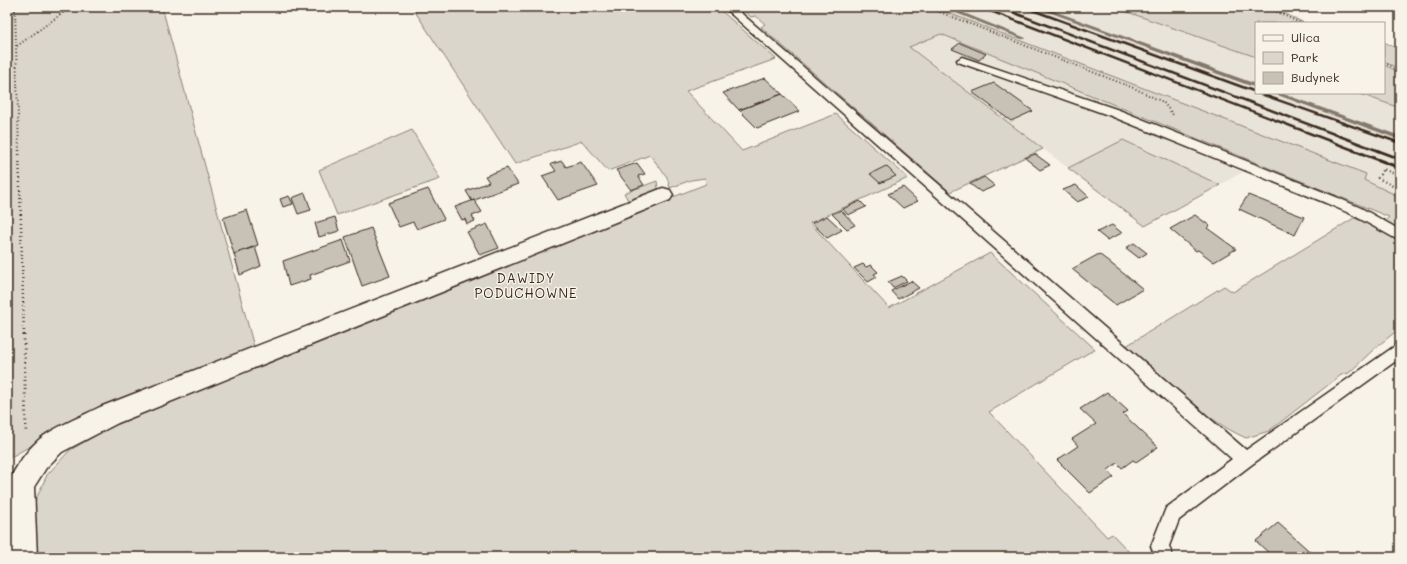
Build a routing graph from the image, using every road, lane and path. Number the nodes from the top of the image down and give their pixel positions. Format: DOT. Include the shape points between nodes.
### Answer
graph roads {
  1 [pos="71,7"];
  2 [pos="728,7"];
  3 [pos="926,7"];
  4 [pos="1267,7"];
  5 [pos="15,10"];
  6 [pos="1298,22"];
  7 [pos="16,46"];
  8 [pos="962,60"];
  9 [pos="1385,63"];
  10 [pos="1400,70"];
  11 [pos="1173,136"];
  12 [pos="1400,176"];
  13 [pos="1400,190"];
  14 [pos="663,195"];
  15 [pos="1400,236"];
  16 [pos="1400,350"];
  17 [pos="36,460"];
  18 [pos="1245,460"];
  19 [pos="23,557"];
  20 [pos="1164,557"];
  1 -- 7 [label="path"];
  2 -- 18 [label="lane"];
  3 -- 11 [label="path" via="1136,89 1163,102 1175,116"];
  4 -- 6 [label="path"];
  5 -- 7 [label="path"];
  7 -- 17 [label="path" via="26,441 28,453"];
  8 -- 11 [label="lane"];
  9 -- 10 [label="path"];
  11 -- 15 [label="lane" via="1356,211"];
  12 -- 13 [label="path" via="1383,169 1378,178"];
  14 -- 17 [label="street" via="109,416 53,444"];
  16 -- 18 [label="lane"];
  17 -- 19 [label="street" via="21,484"];
  18 -- 20 [label="lane" via="1172,514 1160,546"];
}
